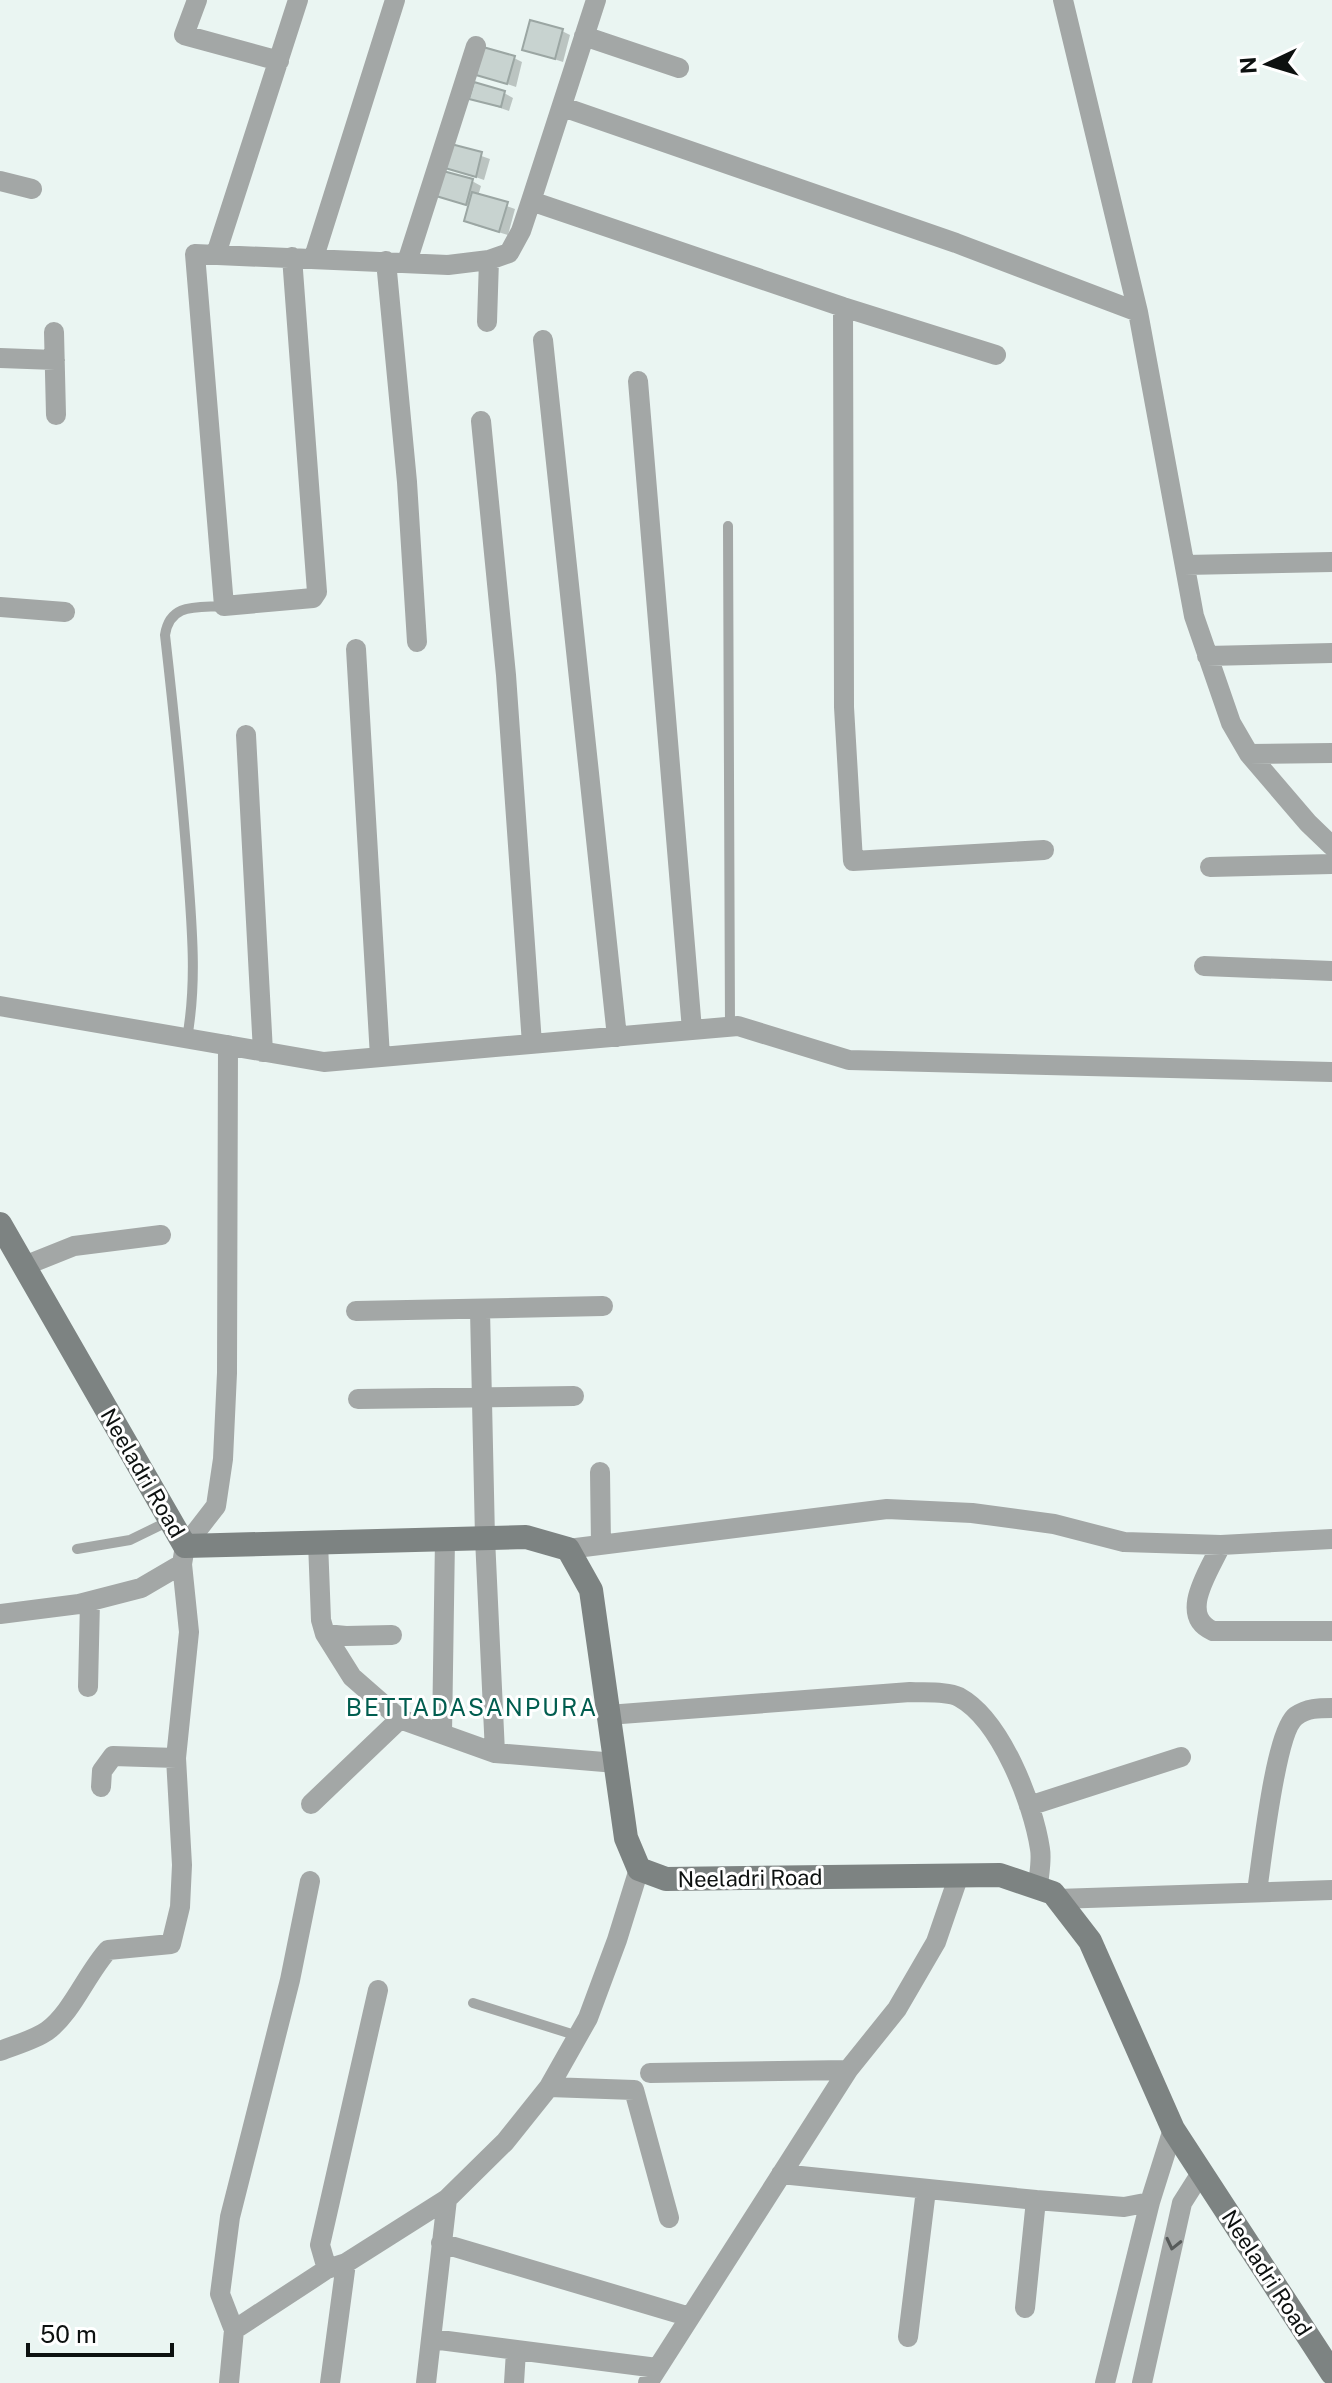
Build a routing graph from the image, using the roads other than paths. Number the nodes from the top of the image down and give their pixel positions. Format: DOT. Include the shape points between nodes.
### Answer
graph roads {
  1 [pos="197,0"];
  2 [pos="298,0"];
  3 [pos="395,0"];
  4 [pos="596,0"];
  5 [pos="1063,0"];
  6 [pos="584,36"];
  7 [pos="476,46"];
  8 [pos="279,61"];
  9 [pos="679,68"];
  10 [pos="563,107"];
  11 [pos="0,181"];
  12 [pos="32,189"];
  13 [pos="531,201"];
  14 [pos="216,254"];
  15 [pos="292,257"];
  16 [pos="314,257"];
  17 [pos="489,260"];
  18 [pos="386,261"];
  19 [pos="407,262"];
  20 [pos="843,307"];
  21 [pos="1138,312"];
  22 [pos="487,322"];
  23 [pos="54,332"];
  24 [pos="543,340"];
  25 [pos="996,355"];
  26 [pos="0,358"];
  27 [pos="55,360"];
  28 [pos="638,381"];
  29 [pos="56,415"];
  30 [pos="481,421"];
  31 [pos="728,526"];
  32 [pos="1332,562"];
  33 [pos="1185,565"];
  34 [pos="224,606"];
  35 [pos="0,607"];
  36 [pos="65,612"];
  37 [pos="417,642"];
  38 [pos="356,649"];
  39 [pos="1332,653"];
  40 [pos="1207,656"];
  41 [pos="246,735"];
  42 [pos="1332,753"];
  43 [pos="1249,754"];
  44 [pos="1332,846"];
  45 [pos="1044,850"];
  46 [pos="1332,864"];
  47 [pos="1210,867"];
  48 [pos="1204,966"];
  49 [pos="1332,971"];
  50 [pos="0,1006"];
  51 [pos="730,1027"];
  52 [pos="692,1030"];
  53 [pos="617,1037"];
  54 [pos="187,1038"];
  55 [pos="532,1044"];
  56 [pos="228,1045"];
  57 [pos="263,1052"];
  58 [pos="380,1057"];
  59 [pos="1332,1072"];
  60 [pos="0,1224"];
  61 [pos="161,1235"];
  62 [pos="24,1266"];
  63 [pos="603,1306"];
  64 [pos="480,1310"];
  65 [pos="356,1311"];
  66 [pos="574,1396"];
  67 [pos="358,1399"];
  68 [pos="481,1399"];
  69 [pos="600,1472"];
  70 [pos="170,1520"];
  71 [pos="485,1538"];
  72 [pos="445,1539"];
  73 [pos="1332,1539"];
  74 [pos="318,1542"];
  75 [pos="601,1545"];
  76 [pos="1221,1545"];
  77 [pos="77,1549"];
  78 [pos="568,1549"];
  79 [pos="184,1555"];
  80 [pos="90,1601"];
  81 [pos="0,1614"];
  82 [pos="1332,1631"];
  83 [pos="325,1634"];
  84 [pos="392,1635"];
  85 [pos="88,1687"];
  86 [pos="1332,1708"];
  87 [pos="608,1715"];
  88 [pos="400,1719"];
  89 [pos="442,1734"];
  90 [pos="495,1753"];
  91 [pos="1181,1757"];
  92 [pos="176,1758"];
  93 [pos="616,1763"];
  94 [pos="101,1787"];
  95 [pos="311,1804"];
  96 [pos="1029,1806"];
  97 [pos="639,1869"];
  98 [pos="959,1875"];
  99 [pos="310,1881"];
  100 [pos="1332,1890"];
  101 [pos="1257,1891"];
  102 [pos="1048,1892"];
  103 [pos="378,1990"];
  104 [pos="473,2003"];
  105 [pos="578,2036"];
  106 [pos="0,2051"];
  107 [pos="848,2070"];
  108 [pos="650,2073"];
  109 [pos="549,2087"];
  110 [pos="1173,2129"];
  111 [pos="1201,2173"];
  112 [pos="781,2174"];
  113 [pos="926,2190"];
  114 [pos="447,2199"];
  115 [pos="1036,2200"];
  116 [pos="1150,2202"];
  117 [pos="669,2218"];
  118 [pos="441,2243"];
  119 [pos="336,2266"];
  120 [pos="1025,2308"];
  121 [pos="690,2317"];
  122 [pos="234,2330"];
  123 [pos="908,2337"];
  124 [pos="432,2339"];
  125 [pos="516,2351"];
  126 [pos="1332,2373"];
  127 [pos="653,2376"];
  128 [pos="229,2383"];
  129 [pos="330,2383"];
  130 [pos="426,2383"];
  131 [pos="514,2383"];
  132 [pos="1105,2383"];
  133 [pos="1142,2383"];
  1 -- 8 [label="street" via="184,35"];
  2 -- 8 [label="street"];
  3 -- 16 [label="street"];
  4 -- 6 [label="street"];
  5 -- 21 [label="street"];
  6 -- 9 [label="street"];
  6 -- 10 [label="street"];
  7 -- 19 [label="street"];
  8 -- 14 [label="street"];
  10 -- 13 [label="street"];
  10 -- 21 [label="street"];
  11 -- 12 [label="street"];
  13 -- 17 [label="street" via="509,253"];
  13 -- 20 [label="street"];
  14 -- 15 [label="street"];
  14 -- 34 [label="street" via="195,254"];
  15 -- 16 [label="street"];
  15 -- 34 [label="street" via="317,592 313,598"];
  16 -- 18 [label="street"];
  17 -- 19 [label="street"];
  17 -- 22 [label="street"];
  18 -- 19 [label="street"];
  18 -- 37 [label="street"];
  20 -- 25 [label="street"];
  20 -- 45 [label="street" via="844,707 853,861"];
  21 -- 33 [label="street"];
  23 -- 27 [label="street"];
  24 -- 53 [label="street"];
  26 -- 27 [label="street"];
  27 -- 29 [label="street"];
  28 -- 52 [label="street"];
  30 -- 55 [label="street" via="506,675"];
  31 -- 51 [label="lane"];
  32 -- 33 [label="street"];
  33 -- 40 [label="street"];
  34 -- 54 [label="lane" via="173,614 165,635 194,959"];
  35 -- 36 [label="street"];
  38 -- 58 [label="street"];
  39 -- 40 [label="street"];
  40 -- 43 [label="street" via="1231,723"];
  41 -- 57 [label="street"];
  42 -- 43 [label="street"];
  43 -- 44 [label="street"];
  46 -- 47 [label="street"];
  48 -- 49 [label="street"];
  50 -- 54 [label="street"];
  51 -- 52 [label="street"];
  51 -- 59 [label="street" via="849,1060"];
  52 -- 53 [label="street"];
  53 -- 55 [label="street"];
  54 -- 56 [label="street"];
  55 -- 58 [label="street"];
  56 -- 57 [label="street"];
  56 -- 79 [label="street" via="223,1459 216,1506"];
  57 -- 58 [label="street" via="324,1062"];
  60 -- 62 [label="main road, Neeladri Road"];
  61 -- 62 [label="street" via="74,1246"];
  62 -- 70 [label="main road, Neeladri Road"];
  63 -- 64 [label="street"];
  64 -- 65 [label="street"];
  64 -- 68 [label="street"];
  66 -- 68 [label="street"];
  67 -- 68 [label="street"];
  68 -- 71 [label="street"];
  69 -- 75 [label="street"];
  70 -- 77 [label="lane" via="130,1540"];
  70 -- 79 [label="main road, Neeladri Road"];
  71 -- 72 [label="main road, Neeladri Road"];
  71 -- 78 [label="main road, Neeladri Road" via="526,1537"];
  71 -- 90 [label="street"];
  72 -- 74 [label="main road, Neeladri Road"];
  72 -- 89 [label="street"];
  73 -- 76 [label="street"];
  74 -- 79 [label="main road, Neeladri Road"];
  74 -- 83 [label="street"];
  75 -- 76 [label="street" via="887,1509 1054,1524 1124,1542"];
  75 -- 78 [label="street"];
  76 -- 82 [label="street" via="1198,1596 1195,1610 1203,1626 1213,1631"];
  78 -- 87 [label="main road" via="591,1590"];
  79 -- 80 [label="street" via="141,1588"];
  79 -- 92 [label="street" via="189,1632"];
  80 -- 81 [label="street"];
  80 -- 85 [label="street"];
  83 -- 84 [label="street"];
  83 -- 88 [label="street" via="352,1677"];
  86 -- 101 [label="street" via="1314,1708 1294,1717 1286,1732"];
  87 -- 93 [label="main road"];
  87 -- 96 [label="street" via="910,1692 957,1696 981,1714"];
  88 -- 89 [label="street"];
  88 -- 95 [label="street"];
  89 -- 90 [label="street"];
  90 -- 93 [label="street"];
  91 -- 96 [label="street"];
  92 -- 94 [label="street" via="113,1756 102,1771"];
  92 -- 106 [label="street" via="182,1865 171,1944 108,1950 46,2032"];
  93 -- 97 [label="main road" via="626,1838"];
  96 -- 102 [label="street"];
  97 -- 98 [label="main road, Neeladri Road" via="666,1879"];
  97 -- 105 [label="street"];
  98 -- 102 [label="main road, Neeladri Road" via="1000,1875"];
  98 -- 107 [label="street" via="936,1942 897,2009"];
  99 -- 122 [label="street" via="230,2217 220,2294"];
  100 -- 101 [label="street"];
  101 -- 102 [label="street"];
  102 -- 110 [label="main road, Neeladri Road" via="1090,1941"];
  103 -- 119 [label="street" via="320,2245"];
  104 -- 105 [label="lane"];
  105 -- 109 [label="street"];
  107 -- 108 [label="street"];
  107 -- 112 [label="street"];
  109 -- 114 [label="street" via="505,2142"];
  109 -- 117 [label="street" via="634,2090"];
  110 -- 111 [label="main road, Neeladri Road"];
  110 -- 116 [label="street"];
  111 -- 126 [label="main road, Neeladri Road"];
  111 -- 133 [label="street, one-way" via="1182,2203"];
  112 -- 113 [label="street"];
  112 -- 121 [label="street"];
  113 -- 115 [label="street"];
  113 -- 123 [label="street"];
  114 -- 118 [label="street"];
  114 -- 119 [label="street"];
  115 -- 116 [label="street" via="1124,2207"];
  115 -- 120 [label="street"];
  116 -- 132 [label="street"];
  118 -- 121 [label="street"];
  118 -- 124 [label="street"];
  119 -- 122 [label="street"];
  119 -- 129 [label="street"];
  121 -- 127 [label="street"];
  122 -- 128 [label="street"];
  124 -- 125 [label="street"];
  124 -- 130 [label="street"];
  125 -- 127 [label="street"];
  125 -- 131 [label="street"];
}
